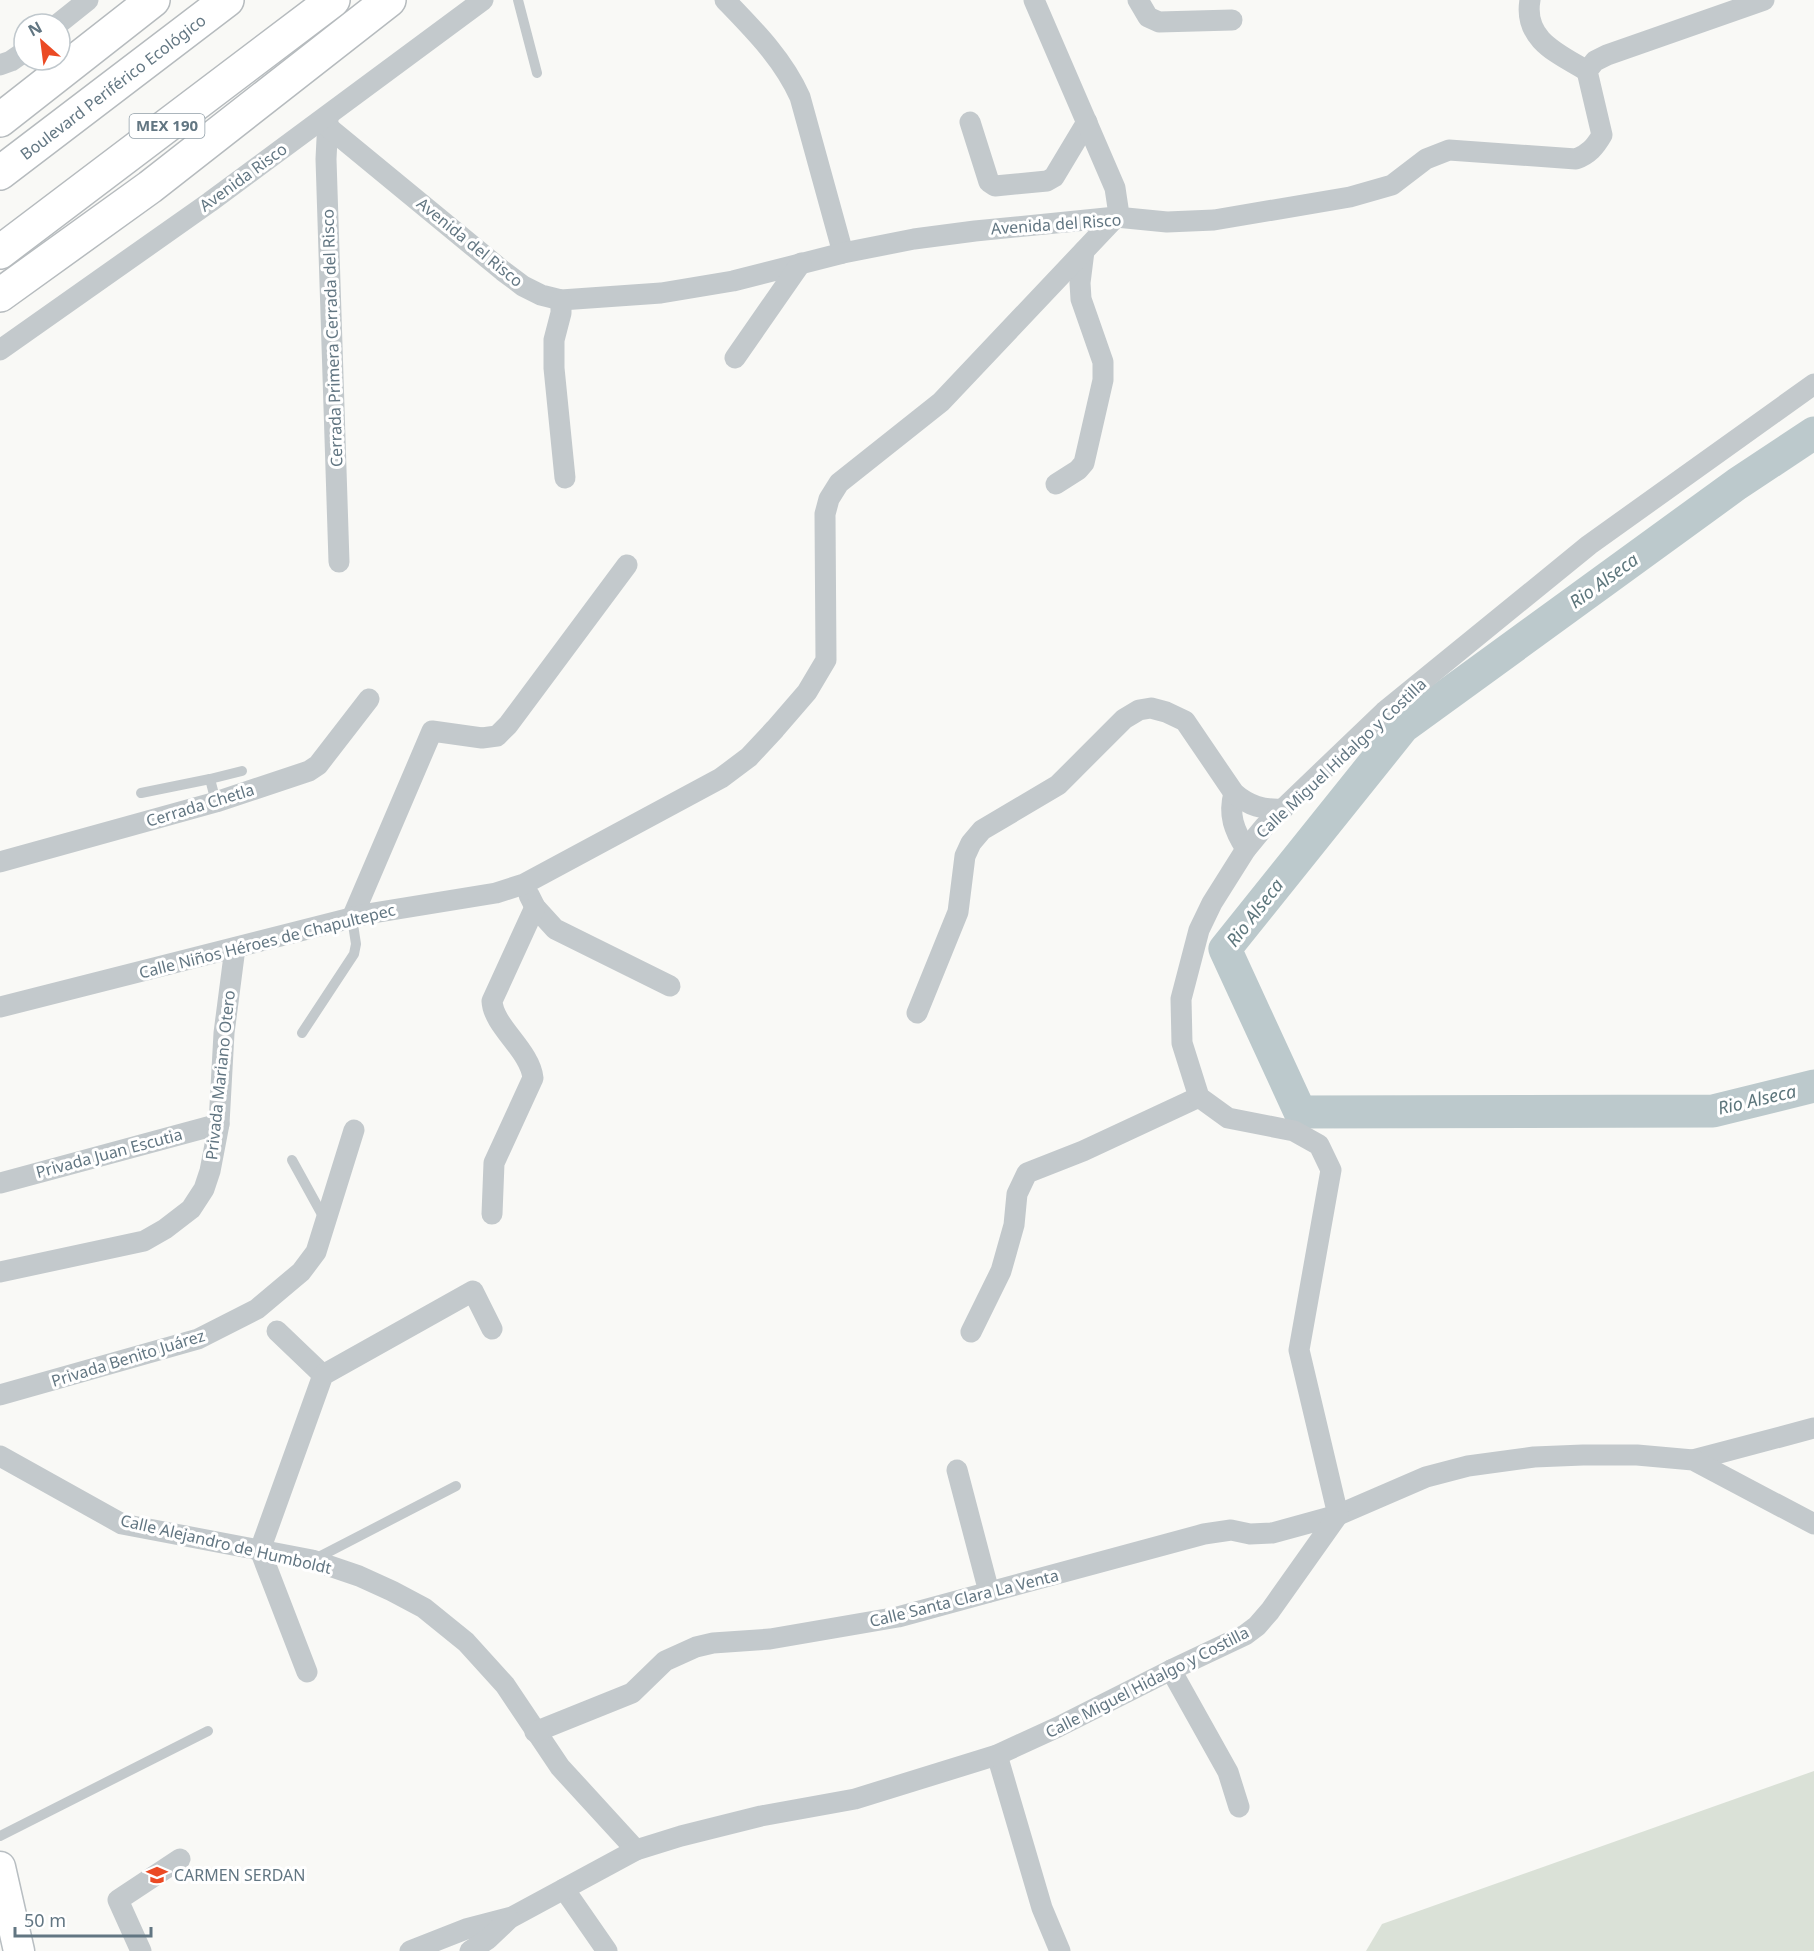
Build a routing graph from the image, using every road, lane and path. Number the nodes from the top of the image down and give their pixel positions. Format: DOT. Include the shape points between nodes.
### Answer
graph roads {
  1 [pos="153,0"];
  2 [pos="227,0"];
  3 [pos="333,0"];
  4 [pos="389,0"];
  5 [pos="483,0"];
  6 [pos="518,0"];
  7 [pos="725,0"];
  8 [pos="1034,0"];
  9 [pos="1138,0"];
  10 [pos="1530,0"];
  11 [pos="1764,0"];
  12 [pos="1232,20"];
  13 [pos="1587,71"];
  14 [pos="537,73"];
  15 [pos="0,120"];
  16 [pos="328,121"];
  17 [pos="970,122"];
  18 [pos="1087,122"];
  19 [pos="0,173"];
  20 [pos="1116,217"];
  21 [pos="1084,251"];
  22 [pos="0,252"];
  23 [pos="843,253"];
  24 [pos="801,263"];
  25 [pos="0,295"];
  26 [pos="561,300"];
  27 [pos="0,350"];
  28 [pos="735,358"];
  29 [pos="1814,384"];
  30 [pos="565,478"];
  31 [pos="1056,484"];
  32 [pos="339,562"];
  33 [pos="627,565"];
  34 [pos="369,699"];
  35 [pos="242,771"];
  36 [pos="210,779"];
  37 [pos="141,793"];
  38 [pos="1234,793"];
  39 [pos="216,802"];
  40 [pos="1283,809"];
  41 [pos="1246,849"];
  42 [pos="0,862"];
  43 [pos="524,884"];
  44 [pos="535,907"];
  45 [pos="352,918"];
  46 [pos="235,948"];
  47 [pos="670,986"];
  48 [pos="0,1008"];
  49 [pos="917,1013"];
  50 [pos="302,1033"];
  51 [pos="1199,1097"];
  52 [pos="219,1124"];
  53 [pos="354,1130"];
  54 [pos="292,1160"];
  55 [pos="0,1183"];
  56 [pos="492,1214"];
  57 [pos="326,1221"];
  58 [pos="0,1272"];
  59 [pos="492,1329"];
  60 [pos="277,1331"];
  61 [pos="971,1332"];
  62 [pos="323,1375"];
  63 [pos="0,1395"];
  64 [pos="1814,1428"];
  65 [pos="0,1456"];
  66 [pos="1693,1460"];
  67 [pos="957,1470"];
  68 [pos="456,1486"];
  69 [pos="1338,1515"];
  70 [pos="1813,1523"];
  71 [pos="260,1550"];
  72 [pos="312,1560"];
  73 [pos="989,1592"];
  74 [pos="1171,1670"];
  75 [pos="307,1672"];
  76 [pos="208,1731"];
  77 [pos="535,1731"];
  78 [pos="997,1755"];
  79 [pos="1239,1807"];
  80 [pos="0,1836"];
  81 [pos="636,1850"];
  82 [pos="180,1859"];
  83 [pos="0,1868"];
  84 [pos="564,1889"];
  85 [pos="512,1917"];
  86 [pos="19,1951"];
  87 [pos="141,1951"];
  88 [pos="410,1951"];
  89 [pos="470,1951"];
  90 [pos="608,1951"];
  91 [pos="1060,1951"];
  1 -- 15 [label="highway"];
  2 -- 19 [label="highway, Boulevard Periférico Ecológico"];
  3 -- 22 [label="highway, MEX 190"];
  4 -- 25 [label="highway" via="150,188"];
  5 -- 16 [label="street, Avenida Risco"];
  6 -- 14 [label="lane"];
  7 -- 23 [label="street" via="771,49 794,84"];
  8 -- 18 [label="street"];
  9 -- 12 [label="street" via="1148,17 1159,22"];
  10 -- 13 [label="street" via="1529,20 1547,47"];
  11 -- 13 [label="street" via="1607,55"];
  13 -- 20 [label="street, Avenida del Risco" via="1602,135 1587,155 1576,159 1449,150 1426,159 1392,185 1350,197 1214,220 1167,222"];
  16 -- 26 [label="street, Avenida del Risco" via="523,286"];
  16 -- 27 [label="street, Avenida Risco"];
  16 -- 32 [label="street, Cerrada Primera Cerrada del Risco"];
  17 -- 18 [label="street" via="994,186 1054,177"];
  18 -- 20 [label="street" via="1115,188"];
  20 -- 21 [label="street, Calle Niños Héroes de Chapultepec"];
  20 -- 23 [label="street, Avenida del Risco" via="914,239"];
  21 -- 31 [label="street" via="1081,299 1102,363 1103,380 1084,463"];
  21 -- 43 [label="street, Calle Niños Héroes de Chapultepec" via="941,402 839,483 825,514 826,660 807,692 775,729 721,778"];
  23 -- 24 [label="street, Avenida del Risco"];
  24 -- 26 [label="street, Avenida del Risco" via="661,294"];
  24 -- 28 [label="street"];
  26 -- 30 [label="street" via="554,368"];
  29 -- 40 [label="street, Calle Miguel Hidalgo y Costilla" via="1589,544 1384,712"];
  33 -- 45 [label="street" via="497,736 482,738 432,731"];
  34 -- 39 [label="street, Cerrada Chetla" via="318,765"];
  35 -- 36 [label="lane"];
  36 -- 37 [label="lane"];
  36 -- 39 [label="lane"];
  38 -- 40 [label="street" via="1256,807"];
  38 -- 41 [label="street" via="1231,820"];
  38 -- 49 [label="street" via="1185,721 1151,708 1124,719 1058,784 982,830 970,843 958,912"];
  39 -- 42 [label="street, Cerrada Chetla"];
  40 -- 41 [label="street, Calle Miguel Hidalgo y Costilla"];
  41 -- 51 [label="street, Calle Miguel Hidalgo y Costilla" via="1199,930 1181,999 1182,1043"];
  43 -- 44 [label="street"];
  43 -- 45 [label="street, Calle Niños Héroes de Chapultepec" via="496,893"];
  44 -- 47 [label="street" via="555,929"];
  44 -- 56 [label="street" via="492,1001 497,1016 530,1065 533,1078 494,1163"];
  45 -- 46 [label="street, Calle Niños Héroes de Chapultepec"];
  45 -- 50 [label="lane" via="354,954"];
  46 -- 48 [label="street, Calle Niños Héroes de Chapultepec"];
  46 -- 52 [label="street, Privada Mariano Otero" via="224,1033"];
  51 -- 61 [label="street" via="1026,1173 1017,1194 1014,1225 1001,1271"];
  51 -- 69 [label="street" via="1228,1118 1294,1131 1319,1145 1330,1170 1299,1350"];
  52 -- 55 [label="street, Privada Juan Escutia"];
  52 -- 58 [label="street, Privada Mariano Otero" via="204,1189 191,1209 165,1229 144,1241"];
  53 -- 57 [label="street, Privada Benito Juárez"];
  54 -- 57 [label="lane"];
  57 -- 63 [label="street, Privada Benito Juárez" via="316,1252 301,1272 258,1309 198,1339"];
  59 -- 62 [label="street" via="473,1291"];
  60 -- 62 [label="street"];
  62 -- 71 [label="street"];
  64 -- 66 [label="street"];
  65 -- 71 [label="street, Calle Alejandro de Humboldt" via="122,1524"];
  66 -- 69 [label="street" via="1583,1455 1504,1460 1426,1477"];
  66 -- 70 [label="street"];
  67 -- 73 [label="street"];
  68 -- 72 [label="lane"];
  69 -- 73 [label="street, Calle Santa Clara La Venta" via="1272,1533 1232,1530 1204,1534"];
  69 -- 74 [label="street, Calle Miguel Hidalgo y Costilla" via="1257,1626"];
  71 -- 72 [label="street, Calle Alejandro de Humboldt"];
  71 -- 75 [label="street"];
  72 -- 77 [label="street, Calle Alejandro de Humboldt" via="367,1580 424,1608 482,1659 505,1685"];
  73 -- 77 [label="street, Calle Santa Clara La Venta" via="898,1617 696,1647 665,1661 632,1693"];
  74 -- 78 [label="street, Calle Miguel Hidalgo y Costilla"];
  74 -- 79 [label="street" via="1228,1772"];
  76 -- 80 [label="lane"];
  77 -- 81 [label="street, Calle Alejandro de Humboldt" via="560,1767"];
  78 -- 81 [label="street, Calle Miguel Hidalgo y Costilla" via="855,1798 761,1816"];
  78 -- 91 [label="street" via="1039,1899"];
  81 -- 84 [label="street, Calle Miguel Hidalgo y Costilla"];
  82 -- 87 [label="street" via="118,1900"];
  83 -- 86 [label="street"];
  84 -- 85 [label="street, Calle Miguel Hidalgo y Costilla"];
  84 -- 90 [label="street"];
  85 -- 88 [label="street, Calle Miguel Hidalgo y Costilla" via="466,1929"];
  85 -- 89 [label="street"];
}
